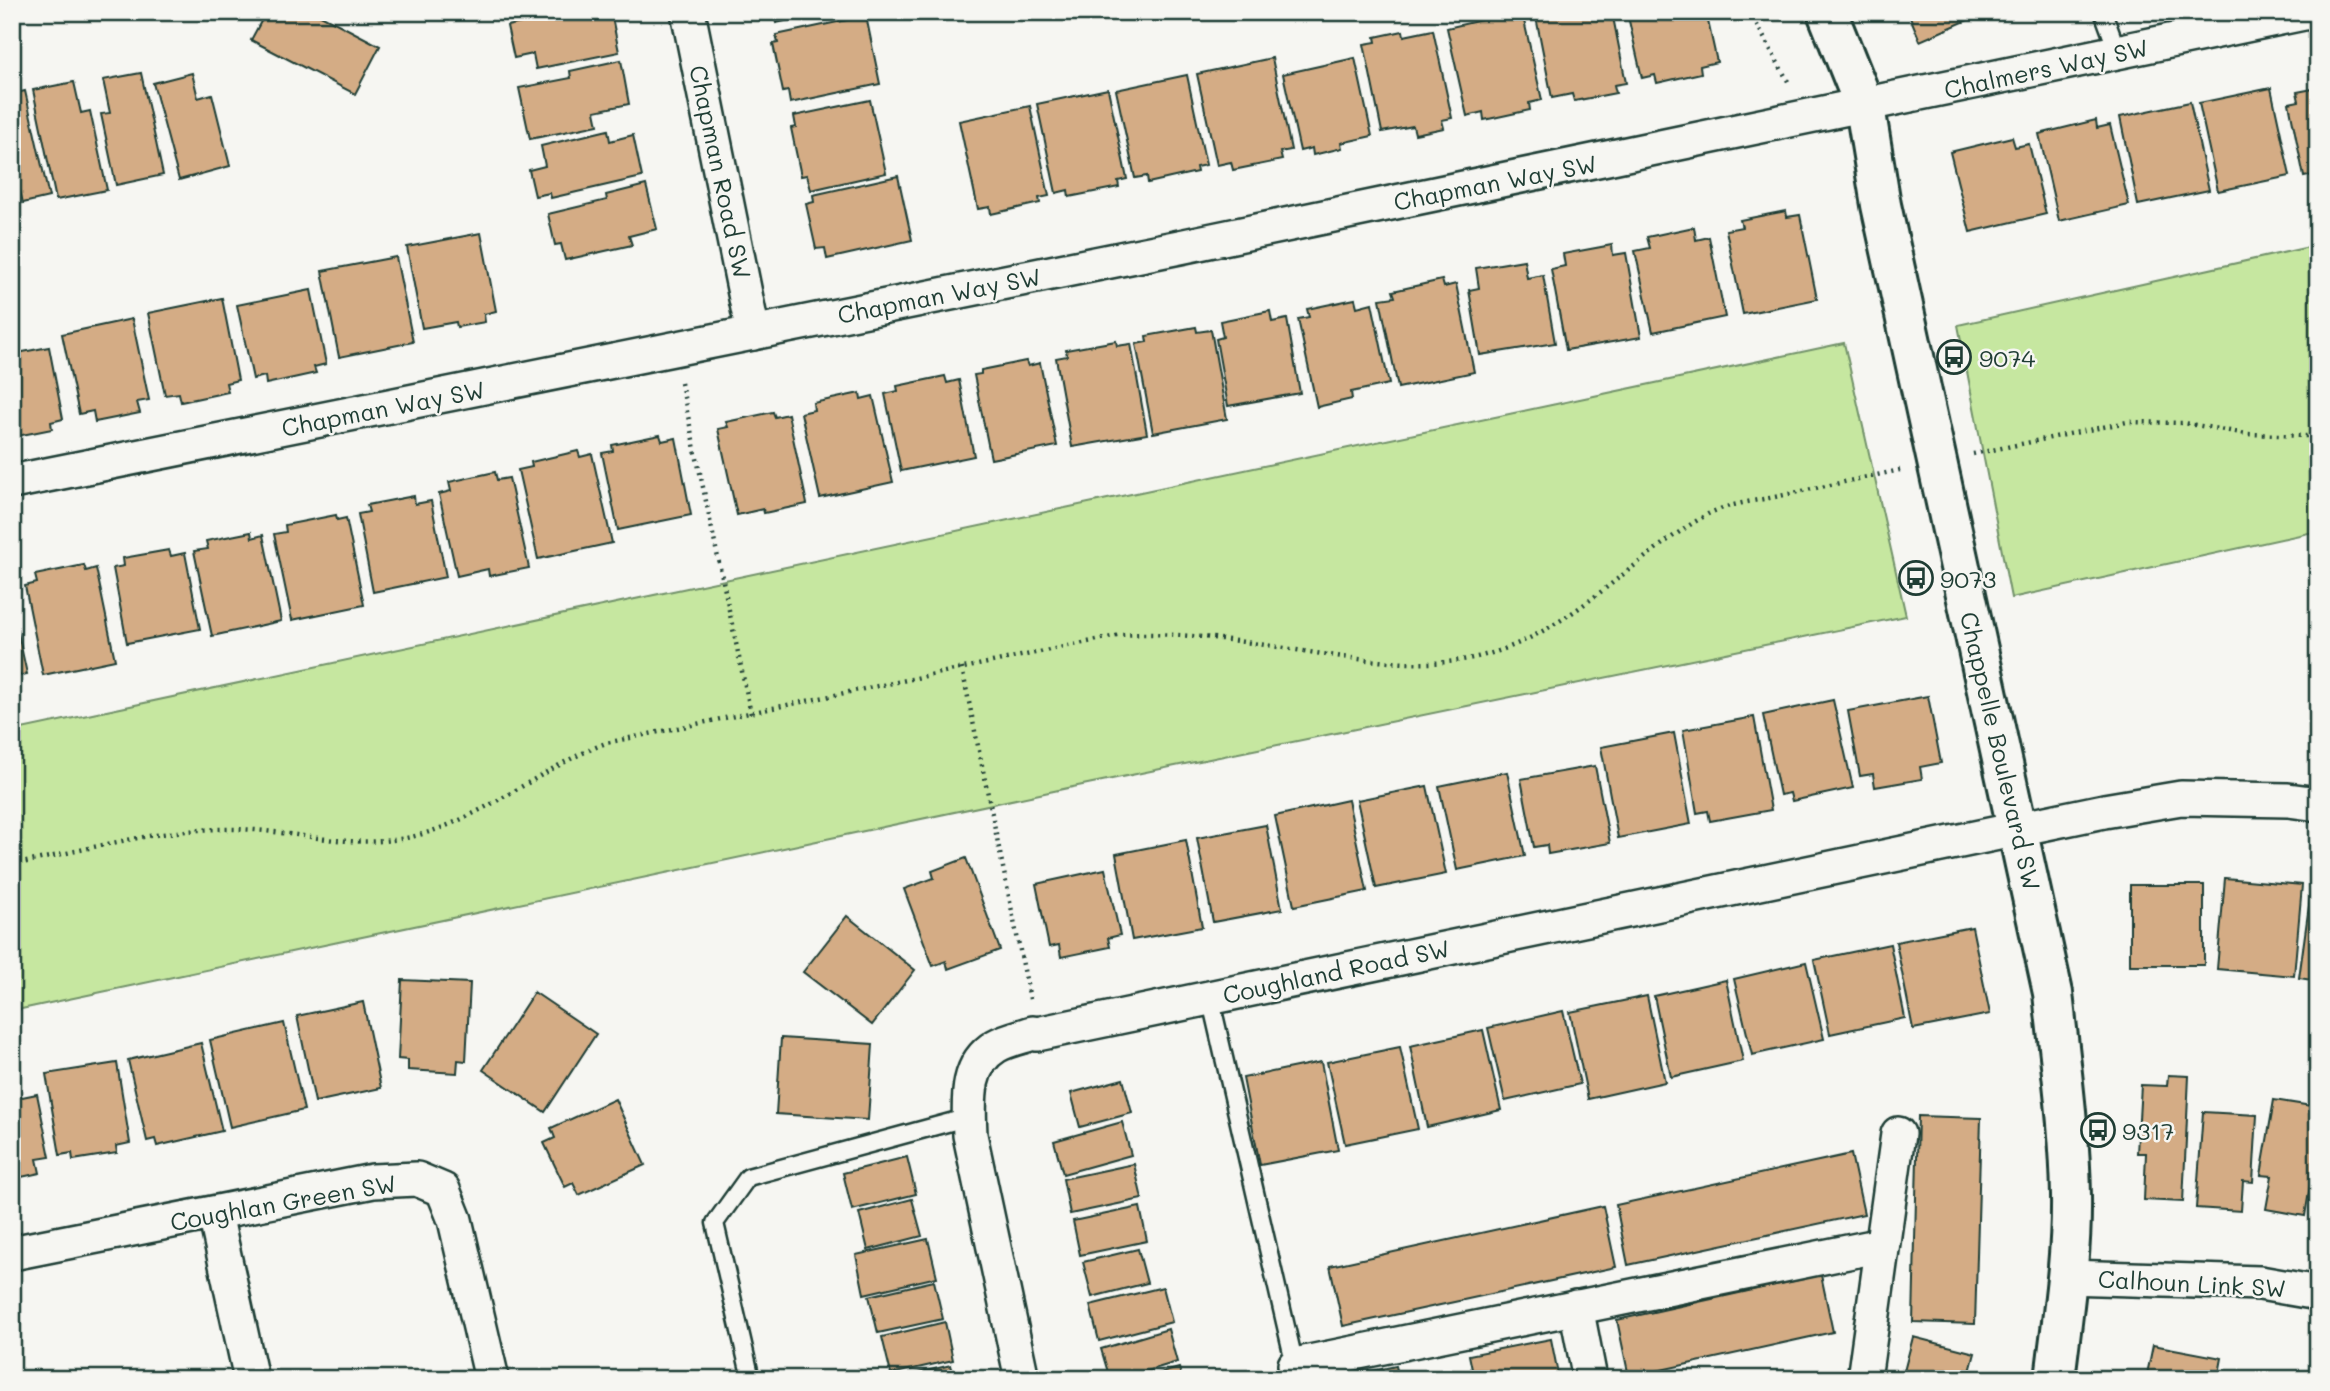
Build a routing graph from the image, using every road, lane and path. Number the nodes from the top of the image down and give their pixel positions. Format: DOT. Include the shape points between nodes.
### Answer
graph roads {
  1 [pos="688,12"];
  2 [pos="1750,12"];
  3 [pos="1827,12"];
  4 [pos="2103,12"];
  5 [pos="2309,12"];
  6 [pos="2118,53"];
  7 [pos="1866,107"];
  8 [pos="1808,118"];
  9 [pos="753,333"];
  10 [pos="674,350"];
  11 [pos="2318,435"];
  12 [pos="1936,462"];
  13 [pos="12,482"];
  14 [pos="962,668"];
  15 [pos="751,714"];
  16 [pos="2318,804"];
  17 [pos="2019,827"];
  18 [pos="12,865"];
  19 [pos="1210,998"];
  20 [pos="1037,1034"];
  21 [pos="969,1117"];
  22 [pos="1898,1134"];
  23 [pos="215,1214"];
  24 [pos="1882,1245"];
  25 [pos="12,1253"];
  26 [pos="2067,1276"];
  27 [pos="2318,1293"];
  28 [pos="1576,1307"];
  29 [pos="1296,1372"];
  30 [pos="251,1379"];
  31 [pos="492,1379"];
  32 [pos="751,1379"];
  33 [pos="1022,1379"];
  34 [pos="1590,1379"];
  35 [pos="1864,1379"];
  36 [pos="2055,1379"];
  1 -- 9 [label="street, Chapman Road SW"];
  2 -- 8 [label="path"];
  3 -- 7 [label="street, Chappelle Boulevard SW"];
  4 -- 6 [label="lane"];
  5 -- 6 [label="street, Chalmers Way SW"];
  6 -- 7 [label="street, Chalmers Way SW"];
  7 -- 8 [label="street, Chapman Way SW"];
  7 -- 12 [label="street, Chappelle Boulevard SW" via="1881,205"];
  8 -- 9 [label="street, Chapman Way SW"];
  9 -- 10 [label="street, Chapman Way SW"];
  10 -- 13 [label="street, Chapman Way SW"];
  10 -- 15 [label="path"];
  11 -- 12 [label="path" via="2247,434 2184,423 2127,422"];
  12 -- 14 [label="path" via="1711,513 1550,628 1528,641 1483,656 1396,663 1152,633 1121,635"];
  12 -- 17 [label="street, Chappelle Boulevard SW"];
  14 -- 15 [label="path"];
  14 -- 20 [label="path"];
  15 -- 18 [label="path" via="606,743 461,819 407,838 338,841 204,829"];
  16 -- 17 [label="street, Coughland Road SW" via="2181,798"];
  17 -- 19 [label="street, Coughland Road SW"];
  17 -- 26 [label="street, Chappelle Boulevard SW" via="2053,993 2071,1198"];
  19 -- 20 [label="street, Coughland Road SW"];
  19 -- 29 [label="lane"];
  20 -- 21 [label="street, Coughland Road SW" via="996,1046 976,1065 968,1095"];
  21 -- 32 [label="lane" via="747,1177 715,1223"];
  21 -- 33 [label="street, Coughland Road SW"];
  22 -- 24 [label="street"];
  23 -- 25 [label="street, Coughlan Green SW"];
  23 -- 30 [label="street"];
  23 -- 31 [label="street, Coughlan Green SW" via="373,1181 417,1179 443,1190 455,1220"];
  24 -- 28 [label="street"];
  24 -- 35 [label="street"];
  26 -- 27 [label="street, Calhoun Link SW" via="2260,1283"];
  26 -- 36 [label="street, Chappelle Boulevard SW"];
  28 -- 29 [label="street"];
  28 -- 34 [label="street"];
}
